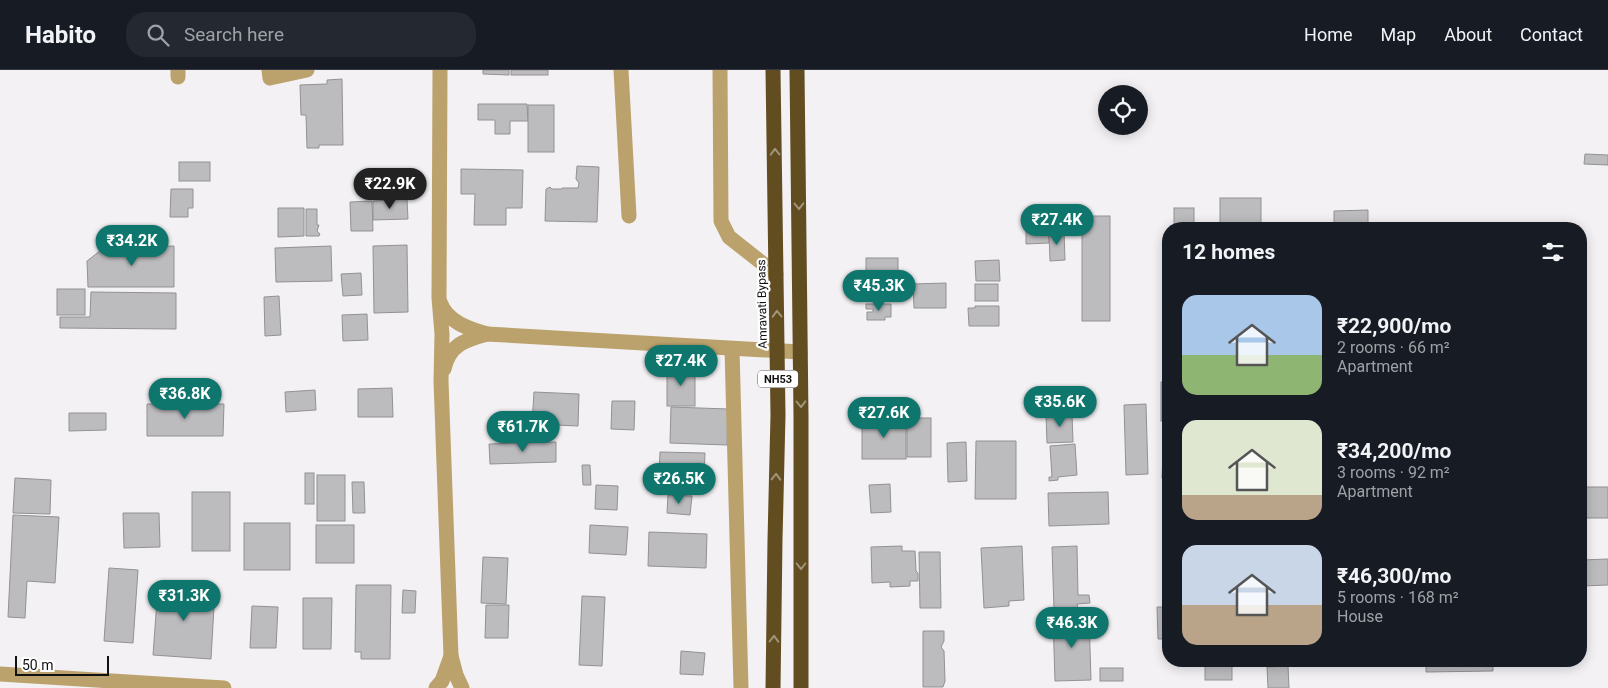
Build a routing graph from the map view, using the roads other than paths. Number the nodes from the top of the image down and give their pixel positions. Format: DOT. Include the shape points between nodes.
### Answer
graph roads {
  1 [pos="269,70"];
  2 [pos="306,70"];
  3 [pos="440,70"];
  4 [pos="621,70"];
  5 [pos="720,70"];
  6 [pos="774,70"];
  7 [pos="797,70"];
  8 [pos="629,216"];
  9 [pos="776,274"];
  10 [pos="439,298"];
  11 [pos="487,334"];
  12 [pos="732,349"];
  13 [pos="777,352"];
  14 [pos="800,352"];
  15 [pos="441,381"];
  16 [pos="450,656"];
  17 [pos="0,674"];
  18 [pos="224,688"];
  19 [pos="436,688"];
  20 [pos="462,688"];
  21 [pos="741,688"];
  22 [pos="773,688"];
  23 [pos="801,688"];
  1 -- 2 [label="street" via="270,78"];
  3 -- 10 [label="street"];
  4 -- 8 [label="street"];
  5 -- 9 [label="street" via="721,221 729,237"];
  9 -- 6 [label="highway, Amravati Bypass / NH53, one-way"];
  7 -- 14 [label="highway, NH53, one-way"];
  13 -- 9 [label="highway, Amravati Bypass / NH53, one-way"];
  10 -- 11 [label="street" via="451,318"];
  10 -- 15 [label="street"];
  11 -- 12 [label="street"];
  11 -- 15 [label="street" via="454,348 445,363"];
  12 -- 13 [label="street"];
  12 -- 21 [label="street"];
  13 -- 14 [label="street"];
  22 -- 13 [label="highway, Amravati Bypass / NH53, one-way"];
  14 -- 23 [label="highway, NH53, one-way"];
  15 -- 16 [label="street"];
  16 -- 19 [label="street" via="442,681"];
  16 -- 20 [label="street"];
  17 -- 18 [label="street"];
}
